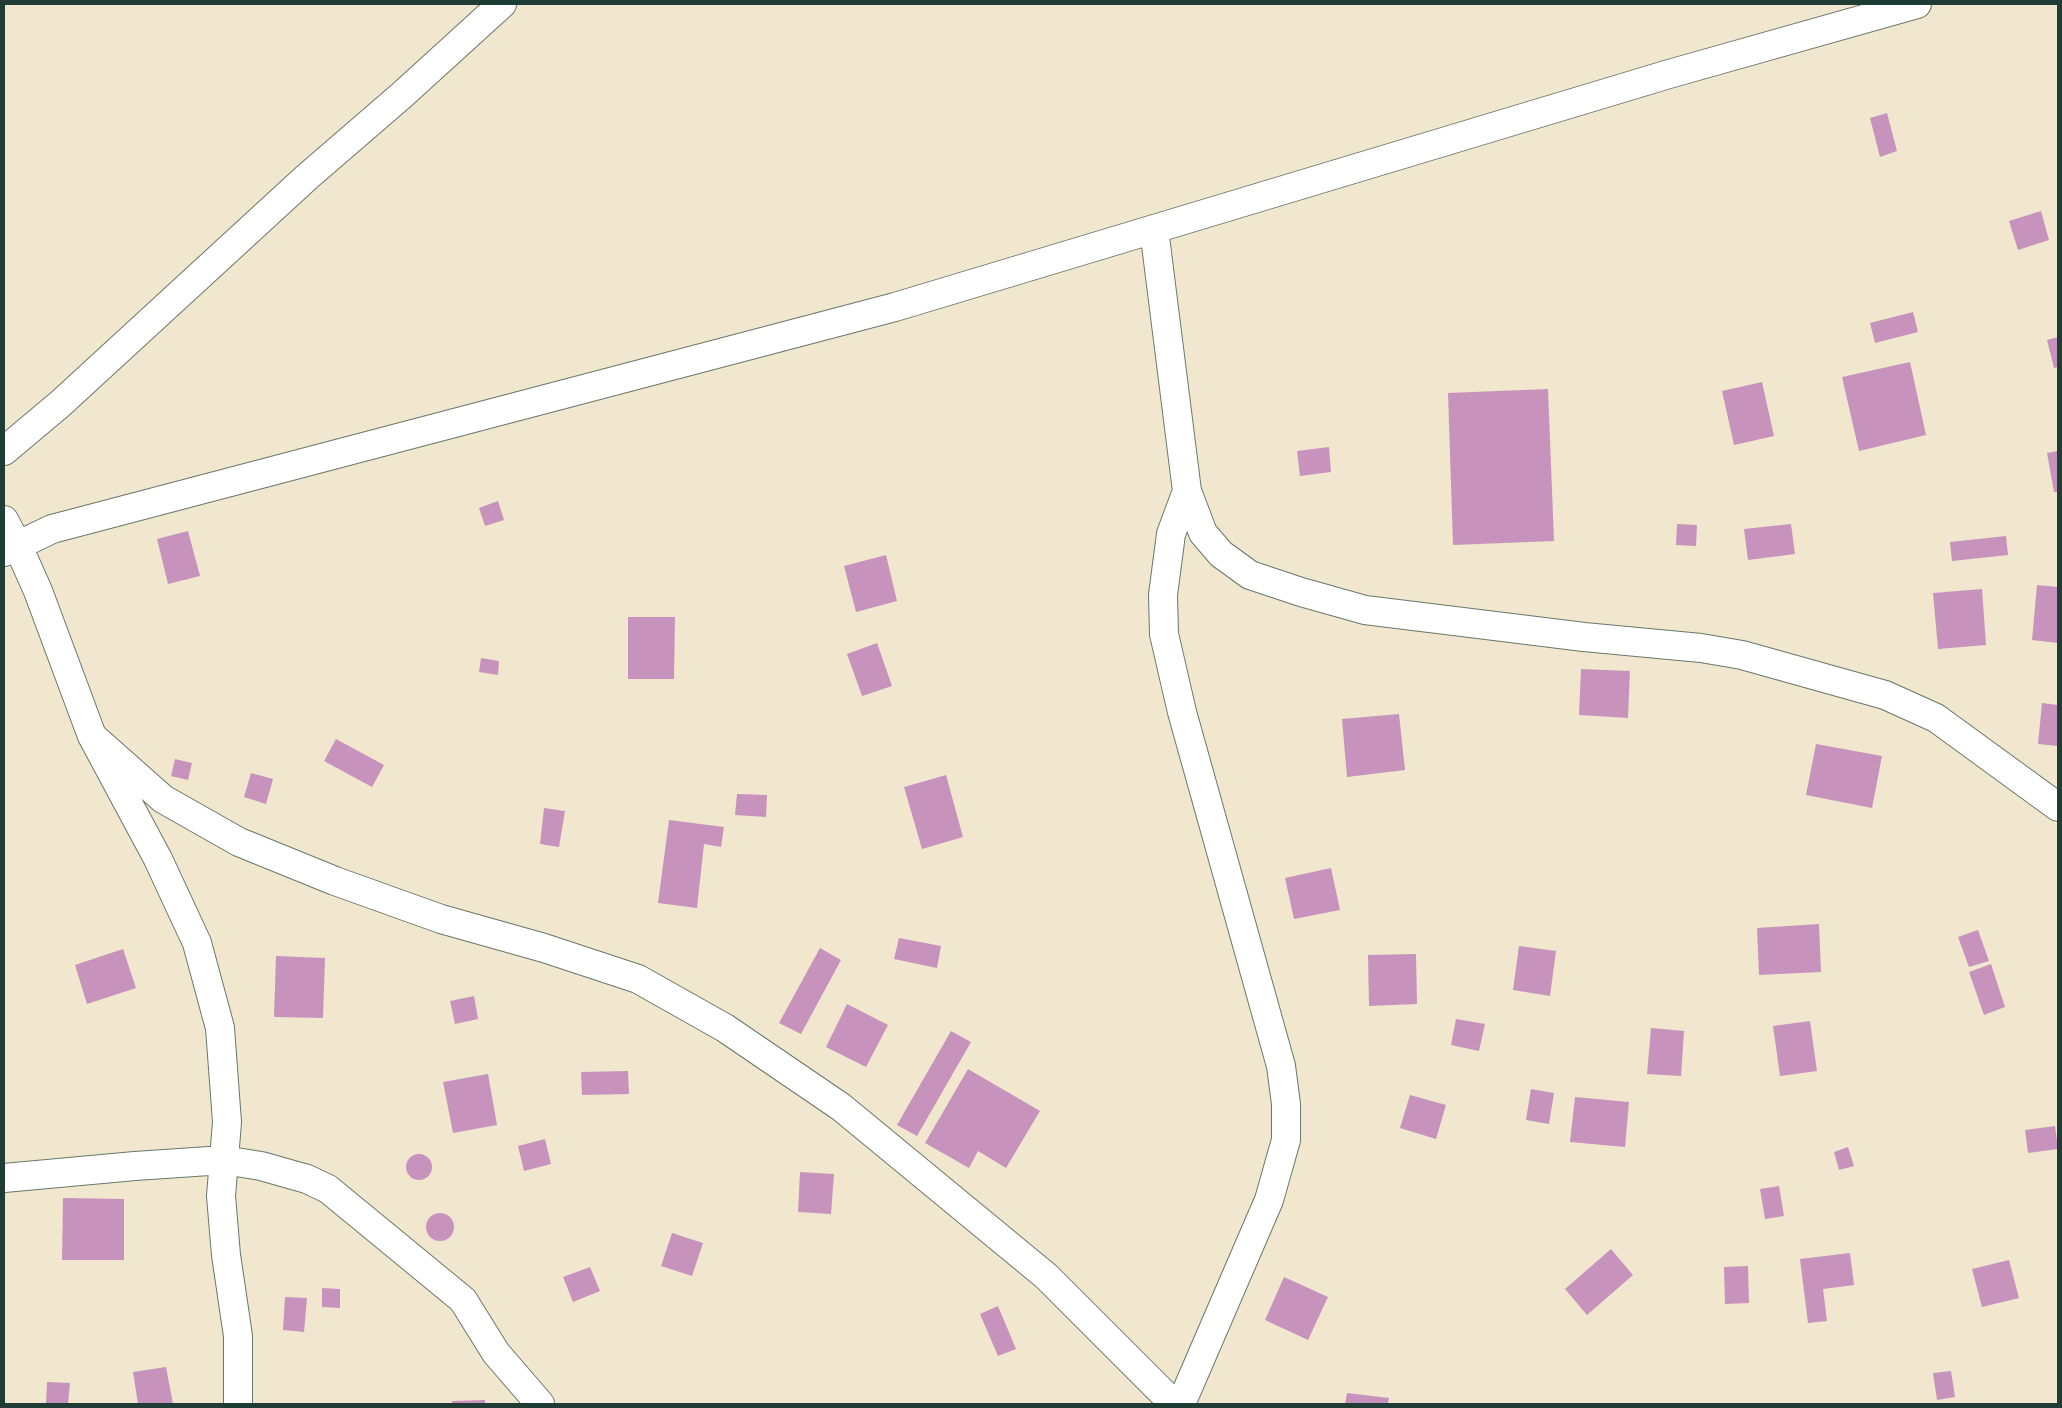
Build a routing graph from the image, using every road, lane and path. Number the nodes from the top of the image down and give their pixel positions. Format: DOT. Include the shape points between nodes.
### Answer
graph roads {
  1 [pos="502,4"];
  2 [pos="1917,4"];
  3 [pos="1154,229"];
  4 [pos="4,451"];
  5 [pos="1187,491"];
  6 [pos="4,520"];
  7 [pos="11,549"];
  8 [pos="92,736"];
  9 [pos="2058,807"];
  10 [pos="224,1160"];
  11 [pos="4,1178"];
  12 [pos="238,1404"];
  13 [pos="540,1404"];
  14 [pos="1174,1404"];
  15 [pos="1181,1404"];
  1 -- 4 [label="street"];
  2 -- 3 [label="street" via="1669,74"];
  3 -- 5 [label="street"];
  3 -- 7 [label="street" via="895,308 52,529"];
  5 -- 9 [label="street" via="1203,533 1221,554 1250,575 1365,610 1726,652 1885,695 1936,718"];
  5 -- 15 [label="street" via="1171,534 1163,594 1164,634 1182,712 1281,1066 1286,1140 1269,1200"];
  6 -- 7 [label="street"];
  7 -- 8 [label="street" via="38,591"];
  8 -- 10 [label="street" via="158,859 197,943 220,1028 227,1122"];
  8 -- 14 [label="street" via="163,799 239,842 441,918 638,979 725,1028 841,1107 1046,1276"];
  10 -- 11 [label="street"];
  10 -- 12 [label="street" via="221,1196 238,1336"];
  10 -- 13 [label="street" via="298,1176 328,1189 463,1300 496,1353"];
}
